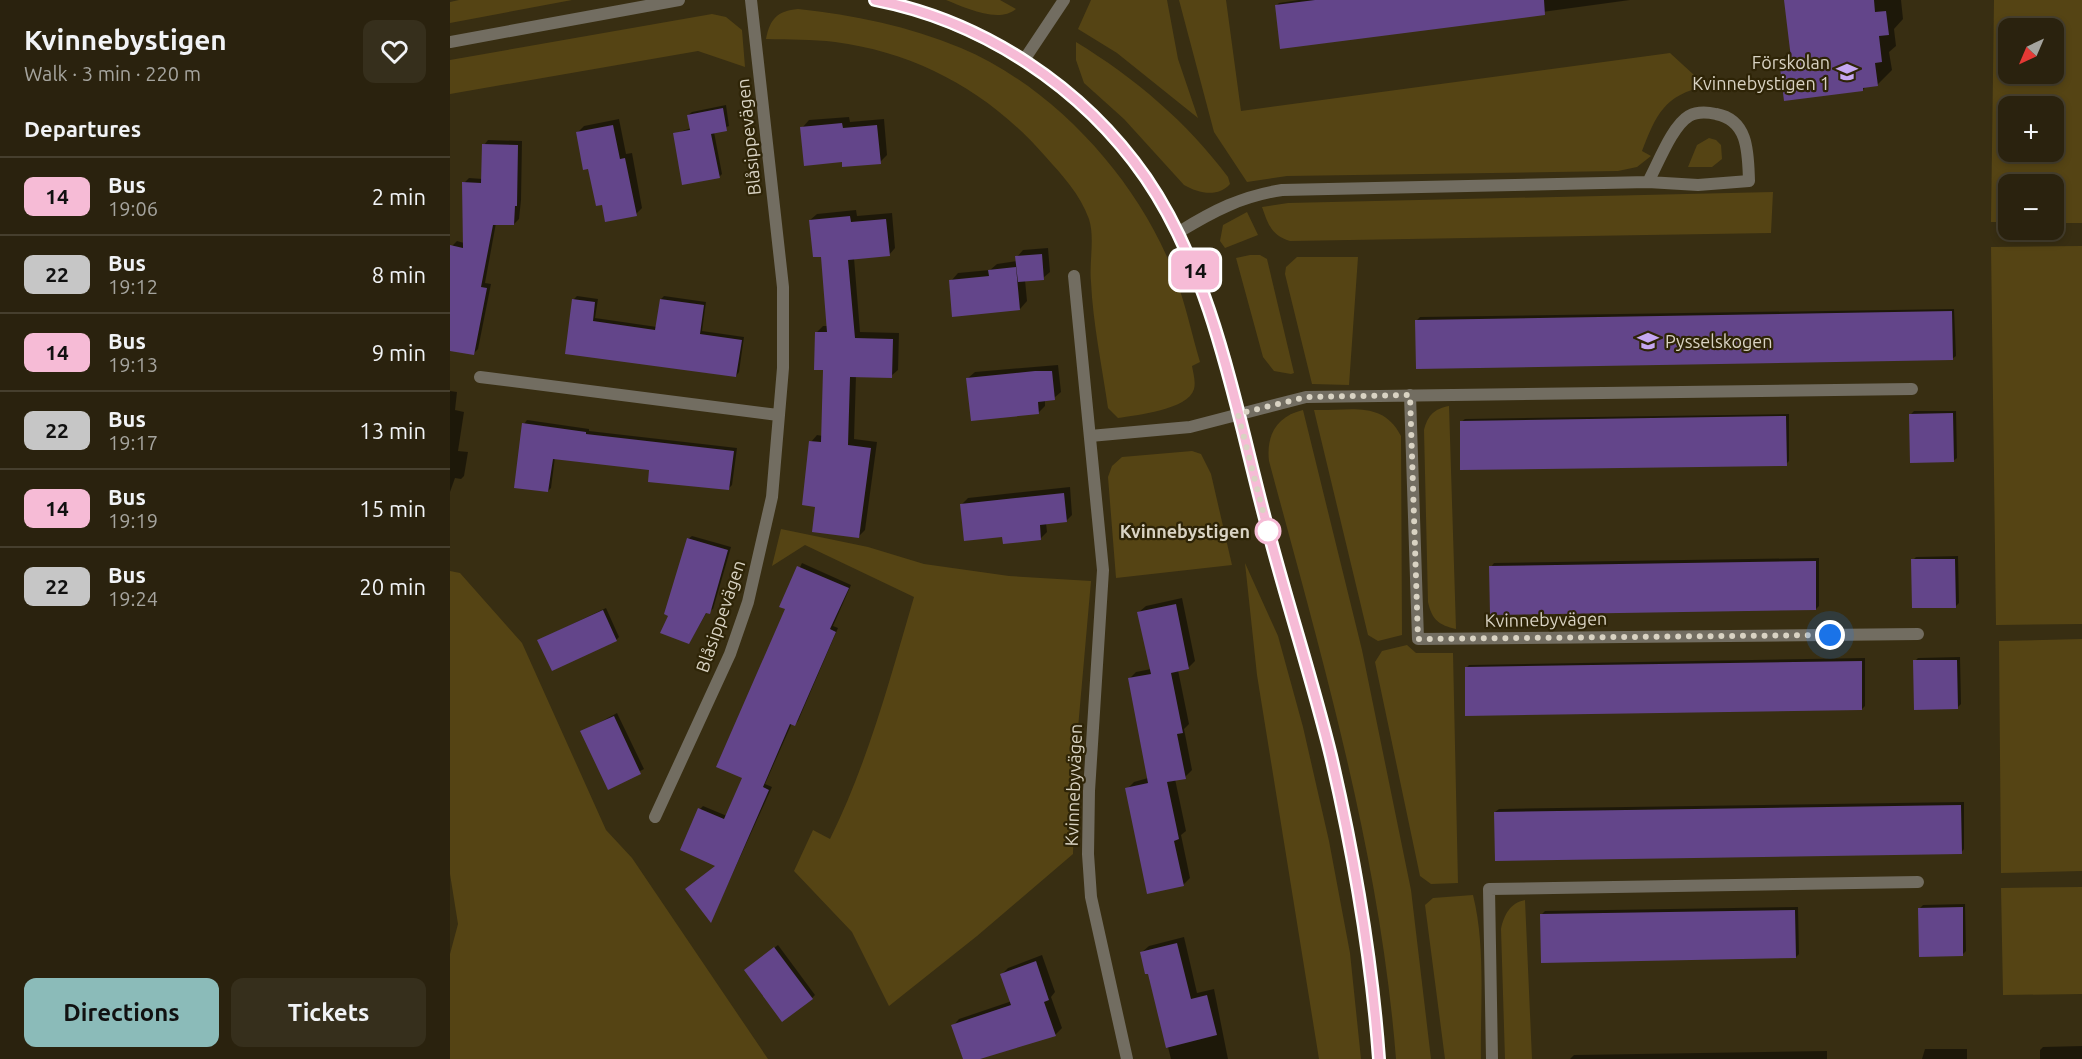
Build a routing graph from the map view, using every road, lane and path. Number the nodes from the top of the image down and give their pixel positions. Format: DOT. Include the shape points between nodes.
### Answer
graph roads {
  1 [pos="679,0"];
  2 [pos="751,0"];
  3 [pos="875,0"];
  4 [pos="1064,0"];
  5 [pos="450,42"];
  6 [pos="1024,60"];
  7 [pos="1648,182"];
  8 [pos="1179,232"];
  9 [pos="1074,276"];
  10 [pos="480,377"];
  11 [pos="1912,389"];
  12 [pos="1410,395"];
  13 [pos="1238,414"];
  14 [pos="778,415"];
  15 [pos="1090,436"];
  16 [pos="1918,634"];
  17 [pos="655,817"];
  18 [pos="1918,882"];
  19 [pos="1127,1059"];
  20 [pos="1379,1059"];
  21 [pos="1492,1059"];
  1 -- 5 [label="street"];
  2 -- 14 [label="street, Blåsippevägen" via="783,287 783,368"];
  3 -- 6 [label="street" via="935,16"];
  4 -- 6 [label="street"];
  6 -- 8 [label="street" via="1062,89 1112,137 1145,177"];
  7 -- 7 [label="street" via="1698,185 1749,181 1748,147 1739,127 1723,115 1704,111 1689,116 1677,129"];
  7 -- 8 [label="street" via="1282,190 1247,196"];
  8 -- 13 [label="street" via="1199,278"];
  9 -- 15 [label="street, Kvinnebyvägen"];
  10 -- 14 [label="street"];
  11 -- 12 [label="street"];
  12 -- 13 [label="street" via="1306,397"];
  12 -- 16 [label="street, Kvinnebyvägen" via="1418,639"];
  13 -- 15 [label="street" via="1190,428"];
  13 -- 20 [label="street" via="1331,756 1367,956"];
  14 -- 17 [label="street, Blåsippevägen" via="771,496 748,602 730,654"];
  15 -- 19 [label="street, Kvinnebyvägen" via="1103,570 1088,854 1091,897"];
  18 -- 21 [label="street" via="1489,889"];
}
